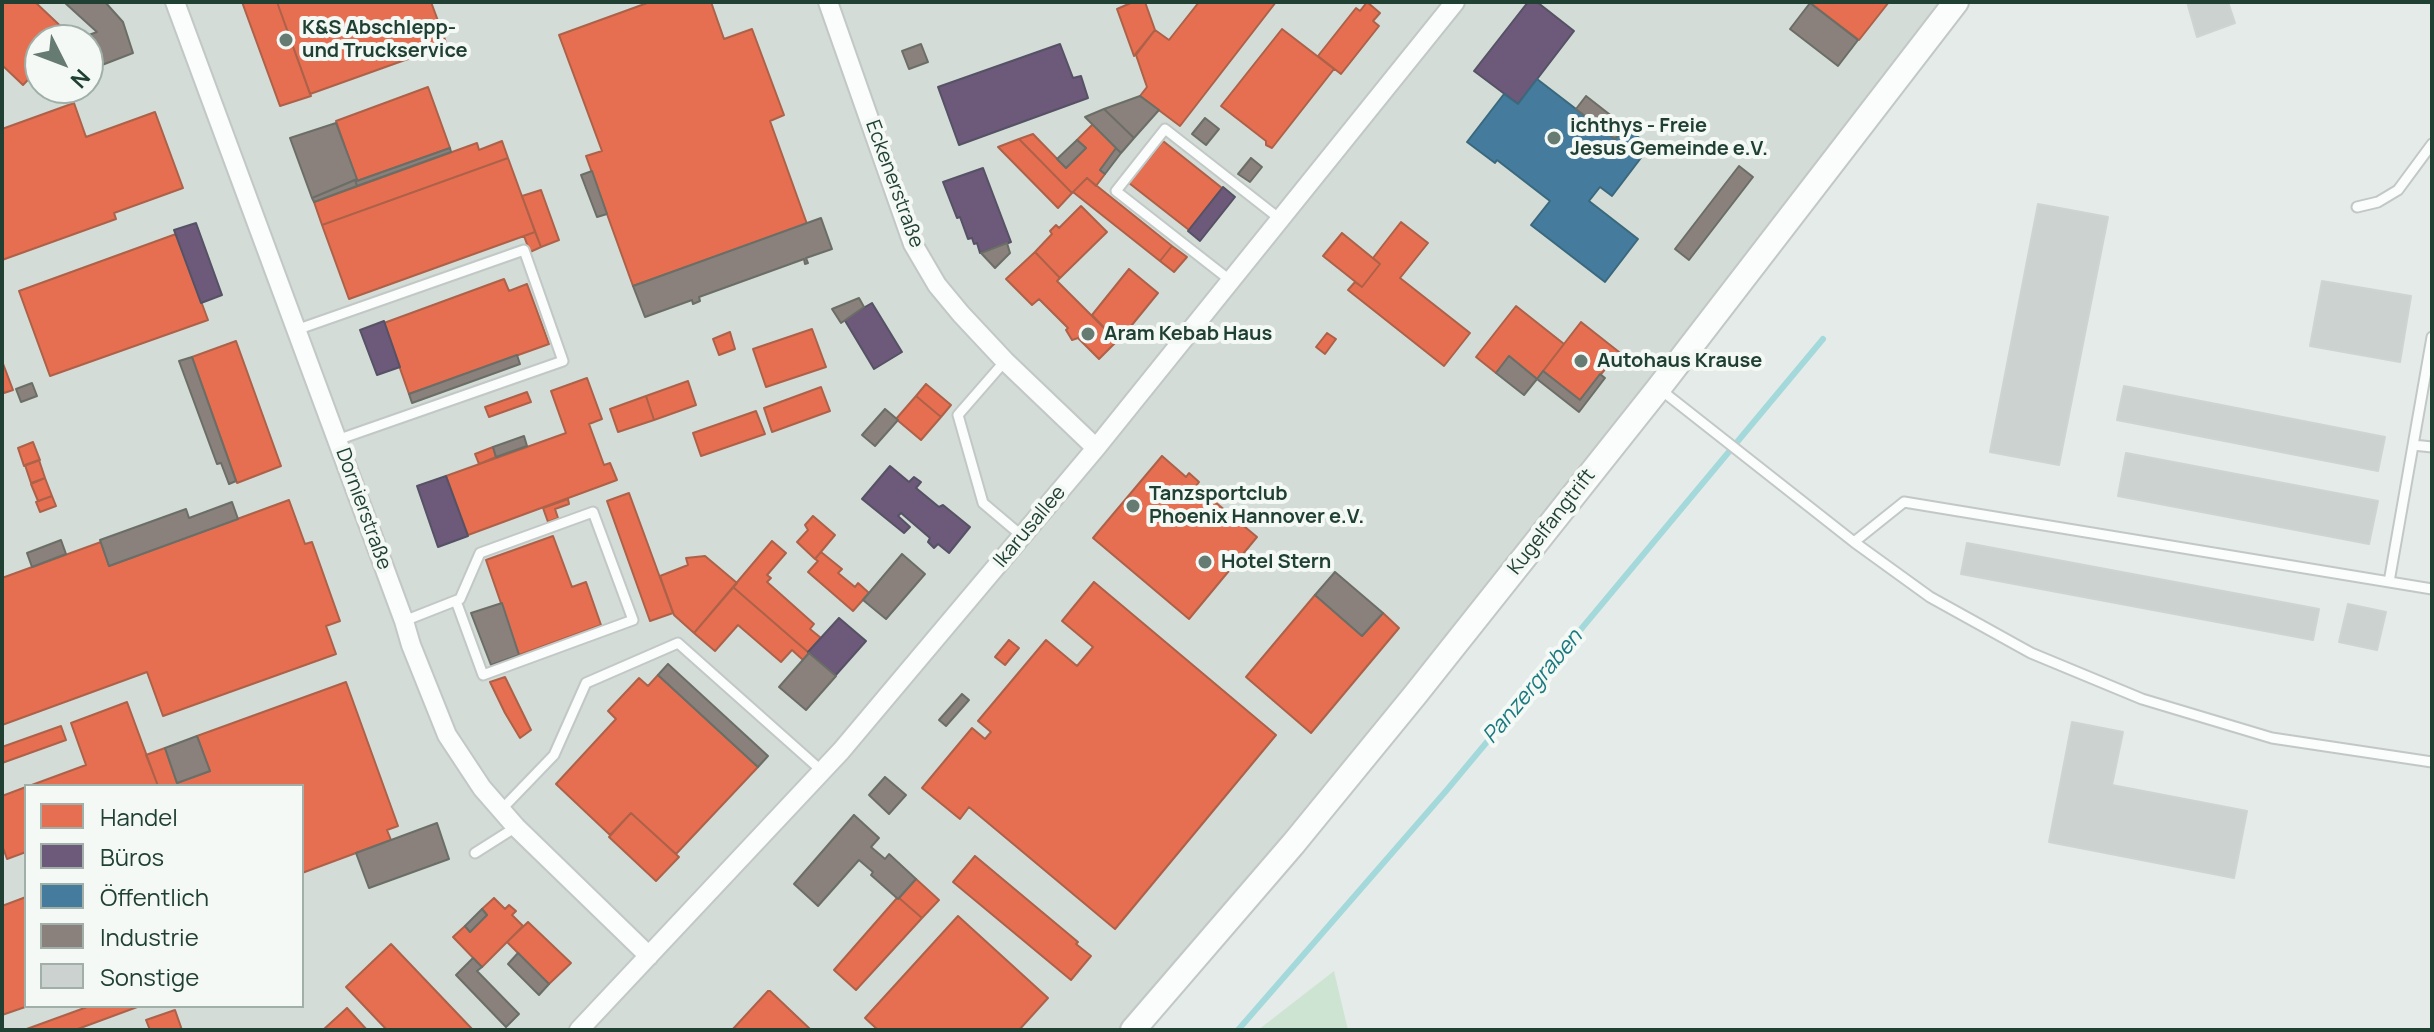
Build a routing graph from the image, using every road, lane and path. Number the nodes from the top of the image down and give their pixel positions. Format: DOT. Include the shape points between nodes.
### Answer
graph roads {
  1 [pos="175,2"];
  2 [pos="828,2"];
  3 [pos="1455,2"];
  4 [pos="1956,2"];
  5 [pos="2432,144"];
  6 [pos="2357,207"];
  7 [pos="1280,219"];
  8 [pos="1231,281"];
  9 [pos="296,330"];
  10 [pos="2432,337"];
  11 [pos="1005,361"];
  12 [pos="1658,389"];
  13 [pos="337,440"];
  14 [pos="2413,445"];
  15 [pos="2432,447"];
  16 [pos="1096,448"];
  17 [pos="1022,536"];
  18 [pos="1854,542"];
  19 [pos="2389,582"];
  20 [pos="2432,589"];
  21 [pos="456,601"];
  22 [pos="404,621"];
  23 [pos="2432,762"];
  24 [pos="823,772"];
  25 [pos="501,810"];
  26 [pos="516,827"];
  27 [pos="475,853"];
  28 [pos="649,956"];
  29 [pos="579,1030"];
  30 [pos="1133,1030"];
  1 -- 9 [label="street, Dornierstraße"];
  2 -- 11 [label="street, Eckenerstraße" via="913,244 937,285"];
  3 -- 7 [label="street, Ikarusallee"];
  4 -- 12 [label="street, Kugelfangtrift"];
  5 -- 6 [label="lane" via="2398,190"];
  7 -- 8 [label="street, Ikarusallee"];
  7 -- 8 [label="lane" via="1165,129 1116,191"];
  8 -- 16 [label="street, Ikarusallee"];
  9 -- 13 [label="street, Dornierstraße"];
  9 -- 13 [label="lane" via="524,250 563,361"];
  10 -- 14 [label="lane"];
  11 -- 16 [label="street, Eckenerstraße"];
  11 -- 17 [label="lane" via="958,415 983,503"];
  12 -- 18 [label="lane"];
  12 -- 30 [label="street, Kugelfangtrift" via="1294,843"];
  13 -- 22 [label="street, Dornierstraße"];
  14 -- 15 [label="lane"];
  14 -- 19 [label="lane"];
  16 -- 17 [label="street, Ikarusallee"];
  17 -- 24 [label="street, Ikarusallee"];
  18 -- 19 [label="lane" via="1904,502"];
  18 -- 23 [label="lane" via="1930,597 2031,653 2142,699 2272,738"];
  19 -- 20 [label="lane"];
  21 -- 21 [label="lane" via="480,553 593,512 633,620 483,675"];
  21 -- 22 [label="lane"];
  22 -- 25 [label="street, Dornierstraße" via="447,735"];
  24 -- 25 [label="lane" via="678,643 586,683 554,755"];
  24 -- 28 [label="street, Ikarusallee"];
  25 -- 26 [label="street, Dornierstraße"];
  26 -- 27 [label="lane"];
  26 -- 28 [label="street, Dornierstraße"];
  28 -- 29 [label="street, Ikarusallee"];
}
